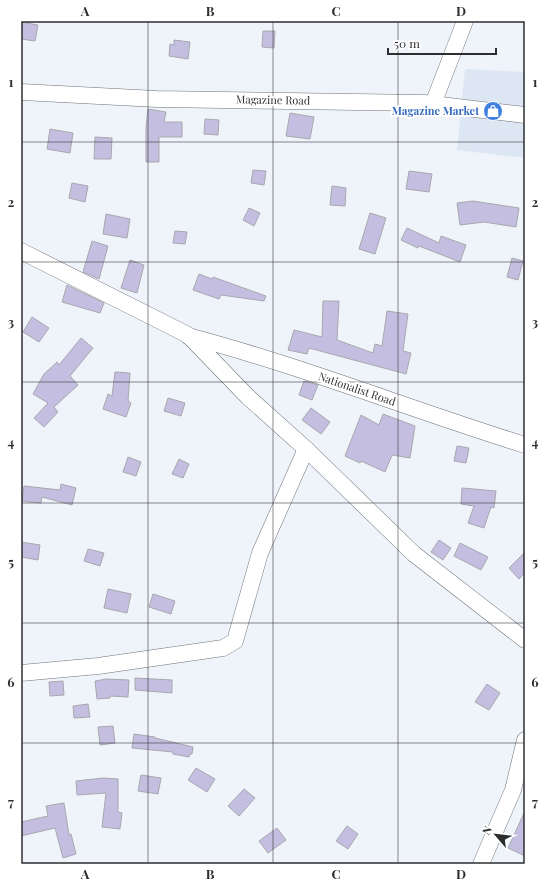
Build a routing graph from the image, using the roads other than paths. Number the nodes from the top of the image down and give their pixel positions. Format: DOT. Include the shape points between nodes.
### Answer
graph roads {
  1 [pos="465,21"];
  2 [pos="21,92"];
  3 [pos="433,104"];
  4 [pos="525,114"];
  5 [pos="21,251"];
  6 [pos="188,335"];
  7 [pos="525,445"];
  8 [pos="306,449"];
  9 [pos="525,640"];
  10 [pos="21,673"];
  11 [pos="525,740"];
  12 [pos="481,864"];
  1 -- 3 [label="street"];
  2 -- 3 [label="street, Magazine Road" via="157,99"];
  3 -- 4 [label="street, Magazine Road"];
  5 -- 6 [label="street"];
  6 -- 7 [label="street, Nationalist Road"];
  6 -- 8 [label="street" via="248,397"];
  8 -- 9 [label="street" via="414,554"];
  8 -- 10 [label="street" via="260,553 235,642 223,648 106,665"];
  11 -- 12 [label="street" via="514,790"];
}
